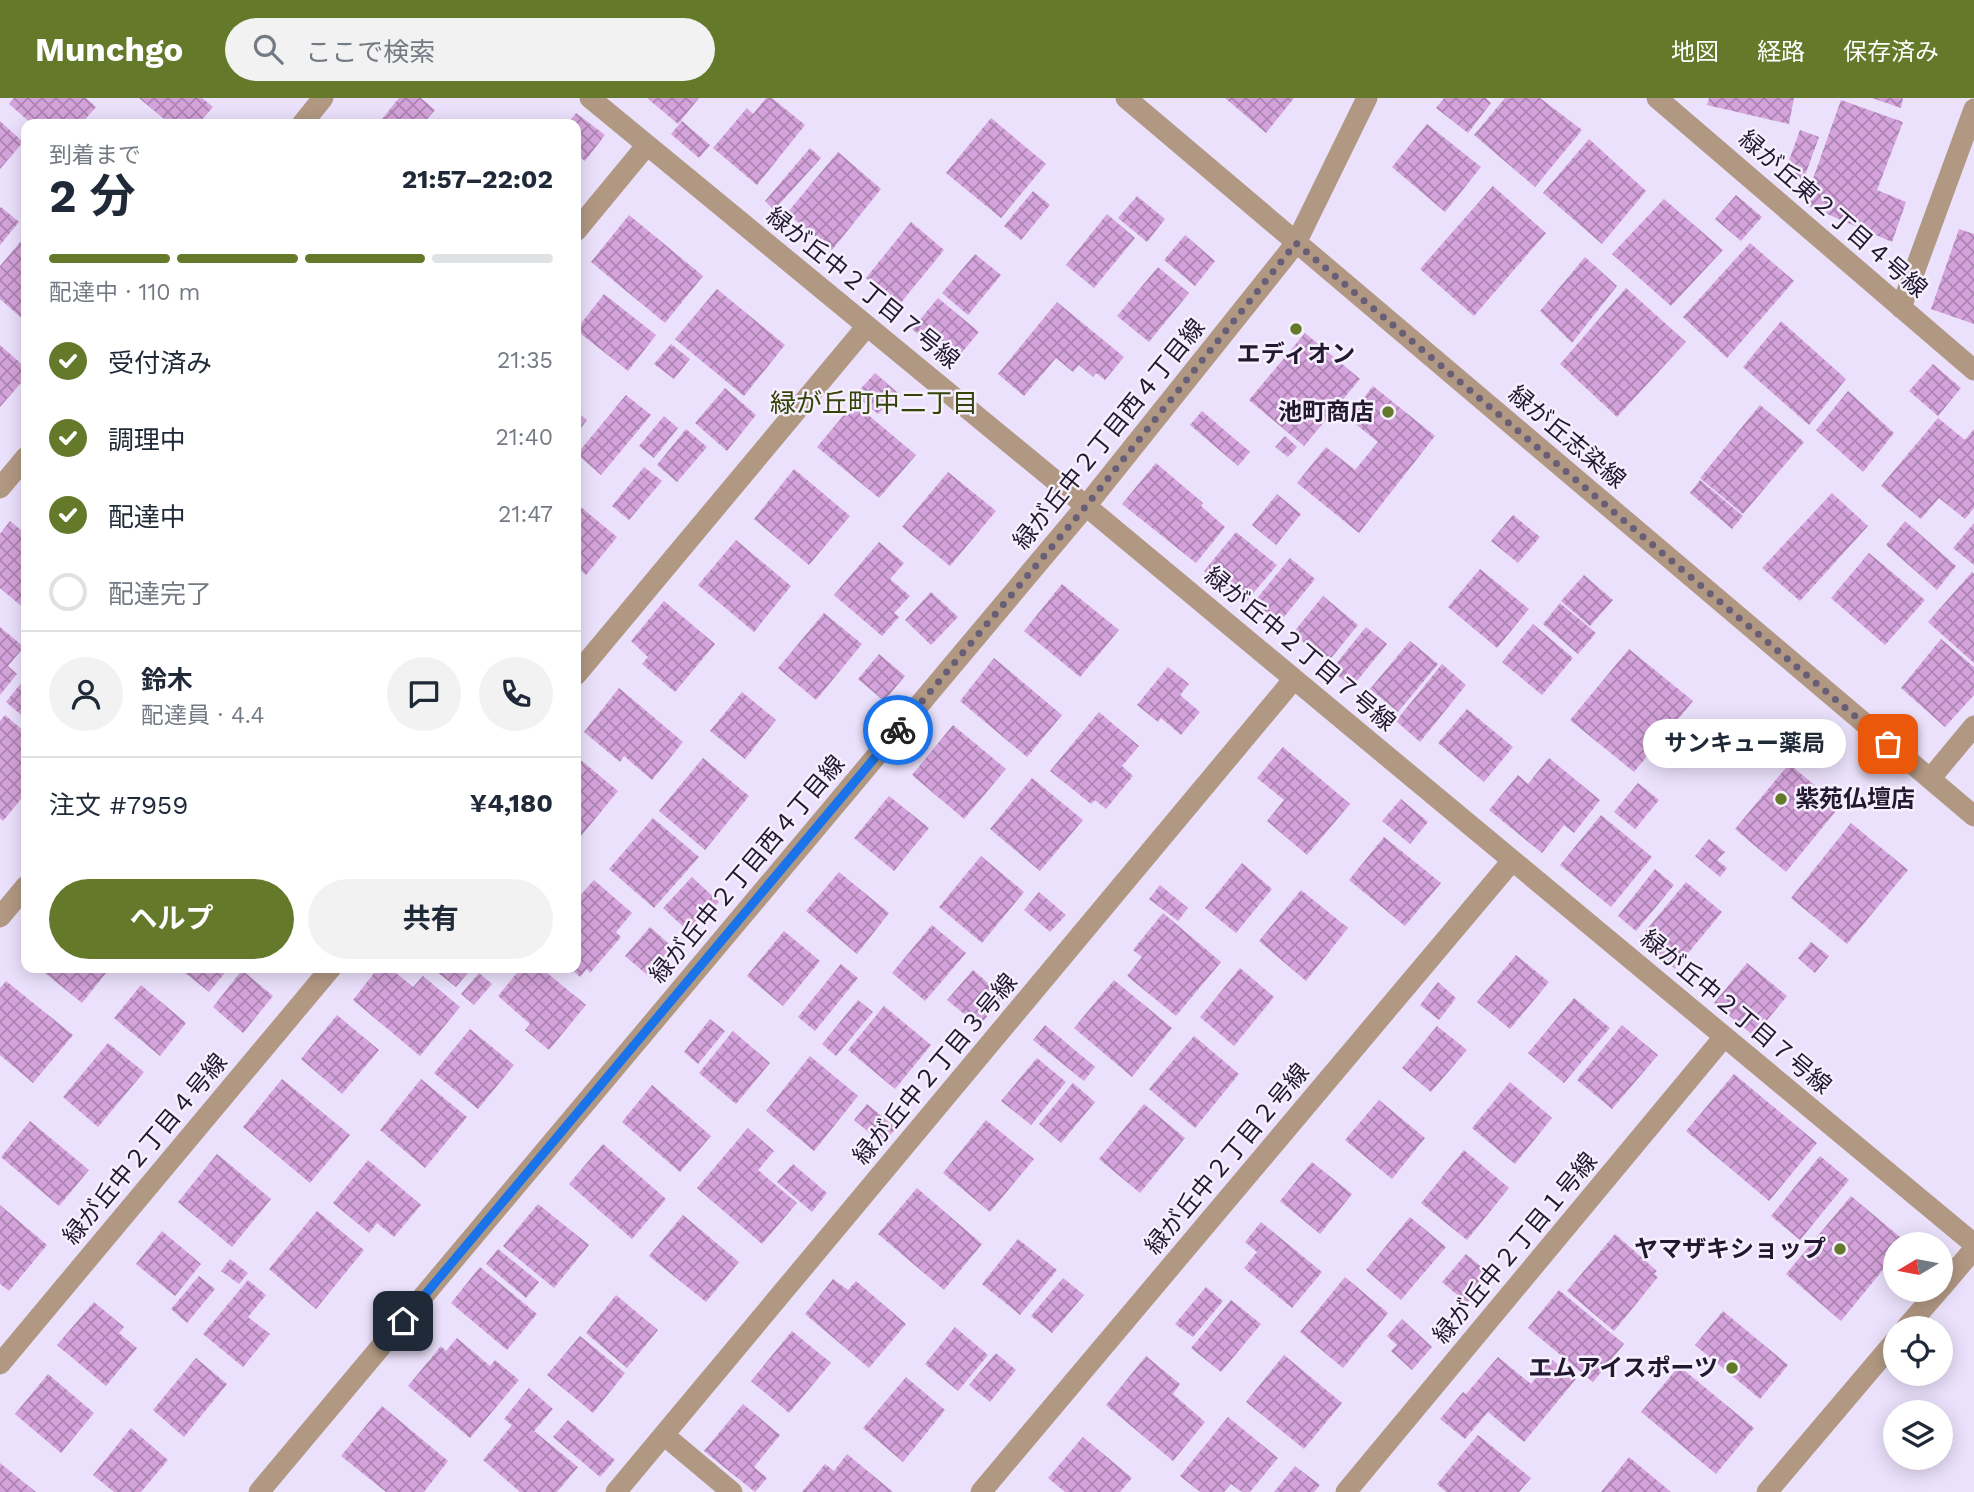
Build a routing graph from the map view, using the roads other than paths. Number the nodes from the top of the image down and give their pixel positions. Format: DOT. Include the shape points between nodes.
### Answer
graph roads {
  1 [pos="323,98"];
  2 [pos="590,98"];
  3 [pos="1126,98"];
  4 [pos="1367,98"];
  5 [pos="1657,98"];
  6 [pos="1689,98"];
  7 [pos="1974,109"];
  8 [pos="306,119"];
  9 [pos="1684,120"];
  10 [pos="648,145"];
  11 [pos="581,225"];
  12 [pos="1296,243"];
  13 [pos="1902,308"];
  14 [pos="867,326"];
  15 [pos="1974,370"];
  16 [pos="21,463"];
  17 [pos="0,488"];
  18 [pos="1086,506"];
  19 [pos="581,669"];
  20 [pos="1294,679"];
  21 [pos="1974,726"];
  22 [pos="1930,779"];
  23 [pos="1974,816"];
  24 [pos="1512,861"];
  25 [pos="21,892"];
  26 [pos="0,917"];
  27 [pos="327,973"];
  28 [pos="1724,1037"];
  29 [pos="1974,1247"];
  30 [pos="1953,1273"];
  31 [pos="1929,1302"];
  32 [pos="1916,1316"];
  33 [pos="1883,1355"];
  34 [pos="0,1364"];
  35 [pos="664,1435"];
  36 [pos="259,1492"];
  37 [pos="616,1492"];
  38 [pos="732,1492"];
  39 [pos="982,1492"];
  40 [pos="1346,1492"];
  41 [pos="1767,1492"];
  1 -- 8 [label="street"];
  2 -- 10 [label="street, 緑が丘中２丁目７号線"];
  3 -- 12 [label="street, 緑が丘志染線"];
  4 -- 12 [label="street, 緑が丘中２丁目西４丁目線"];
  5 -- 9 [label="street, 緑が丘東２丁目４号線"];
  6 -- 9 [label="street"];
  7 -- 13 [label="street"];
  9 -- 13 [label="street, 緑が丘東２丁目４号線"];
  10 -- 11 [label="street"];
  10 -- 14 [label="street, 緑が丘中２丁目７号線"];
  12 -- 18 [label="street, 緑が丘中２丁目西４丁目線"];
  12 -- 22 [label="street, 緑が丘志染線"];
  13 -- 15 [label="street, 緑が丘東２丁目４号線"];
  14 -- 18 [label="street, 緑が丘中２丁目７号線"];
  14 -- 19 [label="street"];
  16 -- 17 [label="street"];
  18 -- 20 [label="street, 緑が丘中２丁目７号線"];
  18 -- 36 [label="street, 緑が丘中２丁目西４丁目線"];
  20 -- 24 [label="street, 緑が丘中２丁目７号線"];
  20 -- 35 [label="street, 緑が丘中２丁目３号線"];
  21 -- 22 [label="street"];
  22 -- 23 [label="street, 緑が丘志染線"];
  24 -- 28 [label="street, 緑が丘中２丁目７号線"];
  24 -- 39 [label="street, 緑が丘中２丁目２号線"];
  25 -- 26 [label="street"];
  27 -- 34 [label="street, 緑が丘中２丁目４号線"];
  28 -- 29 [label="street, 緑が丘中２丁目７号線"];
  28 -- 40 [label="street, 緑が丘中２丁目１号線"];
  29 -- 30 [label="street"];
  31 -- 32 [label="street"];
  33 -- 41 [label="street"];
  35 -- 37 [label="street, 緑が丘中２丁目３号線"];
  35 -- 38 [label="street"];
}
